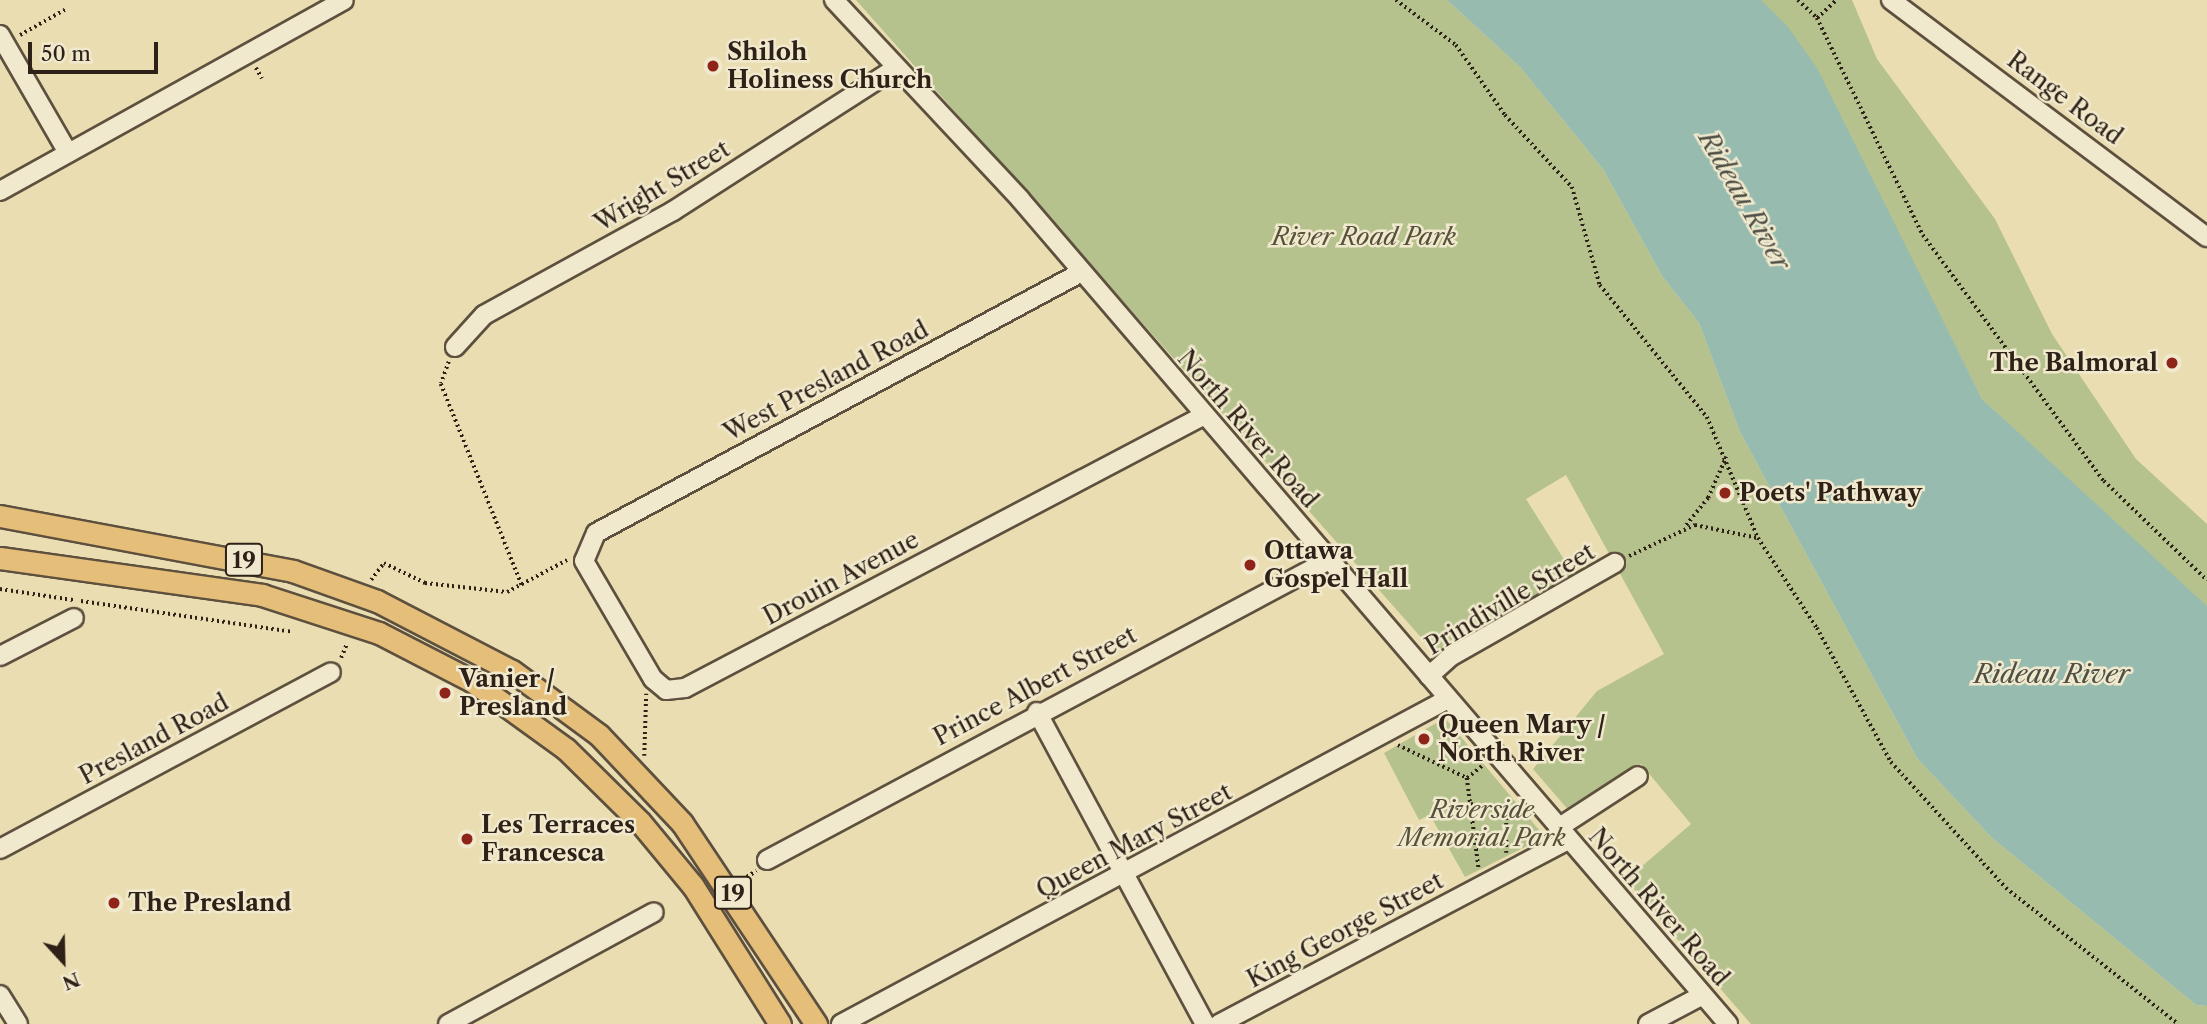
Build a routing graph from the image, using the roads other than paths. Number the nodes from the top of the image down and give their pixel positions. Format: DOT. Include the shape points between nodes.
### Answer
graph roads {
  1 [pos="344,0"];
  2 [pos="834,0"];
  3 [pos="1891,0"];
  4 [pos="3,39"];
  5 [pos="896,68"];
  6 [pos="68,153"];
  7 [pos="0,191"];
  8 [pos="2207,237"];
  9 [pos="1080,272"];
  10 [pos="455,347"];
  11 [pos="1201,417"];
  12 [pos="0,516"];
  13 [pos="584,551"];
  14 [pos="0,558"];
  15 [pos="1329,560"];
  16 [pos="1615,564"];
  17 [pos="390,607"];
  18 [pos="74,618"];
  19 [pos="379,633"];
  20 [pos="0,656"];
  21 [pos="331,672"];
  22 [pos="1429,676"];
  23 [pos="1448,699"];
  24 [pos="1037,712"];
  25 [pos="1638,776"];
  26 [pos="1563,834"];
  27 [pos="0,849"];
  28 [pos="767,860"];
  29 [pos="1125,874"];
  30 [pos="654,912"];
  31 [pos="0,995"];
  32 [pos="1703,995"];
  33 [pos="18,1024"];
  34 [pos="448,1024"];
  35 [pos="780,1024"];
  36 [pos="816,1024"];
  37 [pos="841,1024"];
  38 [pos="1205,1024"];
  39 [pos="1219,1024"];
  40 [pos="1648,1024"];
  41 [pos="1728,1024"];
  1 -- 6 [label="street"];
  2 -- 5 [label="street, North River Road"];
  3 -- 8 [label="street, Range Road"];
  4 -- 6 [label="street"];
  5 -- 9 [label="street, North River Road"];
  5 -- 10 [label="street, Wright Street" via="673,211 484,315"];
  6 -- 7 [label="street"];
  9 -- 11 [label="street, North River Road"];
  9 -- 13 [label="street, West Presland Road" via="596,533"];
  11 -- 13 [label="street, Drouin Avenue" via="685,688 666,690 653,679 590,573"];
  11 -- 15 [label="street, North River Road"];
  12 -- 17 [label="main road, 19" via="293,571"];
  14 -- 19 [label="main road, 19" via="237,590"];
  15 -- 22 [label="street, North River Road"];
  15 -- 24 [label="street, Prince Albert Street"];
  16 -- 22 [label="street, Prindiville Street" via="1450,657"];
  17 -- 19 [label="street"];
  17 -- 36 [label="main road, 19" via="512,671 599,735 682,823 731,890"];
  18 -- 20 [label="street"];
  19 -- 35 [label="main road, 19" via="483,688 584,765 675,861"];
  21 -- 27 [label="street, Presland Road"];
  22 -- 23 [label="street, North River Road"];
  23 -- 26 [label="street, North River Road"];
  23 -- 29 [label="street, Queen Mary Street"];
  24 -- 28 [label="street, Prince Albert Street"];
  24 -- 29 [label="street"];
  25 -- 26 [label="street, King George Street"];
  26 -- 32 [label="street, North River Road"];
  26 -- 39 [label="street, King George Street" via="1481,886"];
  29 -- 37 [label="street, Queen Mary Street"];
  29 -- 38 [label="street"];
  30 -- 34 [label="street"];
  31 -- 33 [label="street"];
  32 -- 40 [label="street"];
  32 -- 41 [label="street, North River Road"];
}
